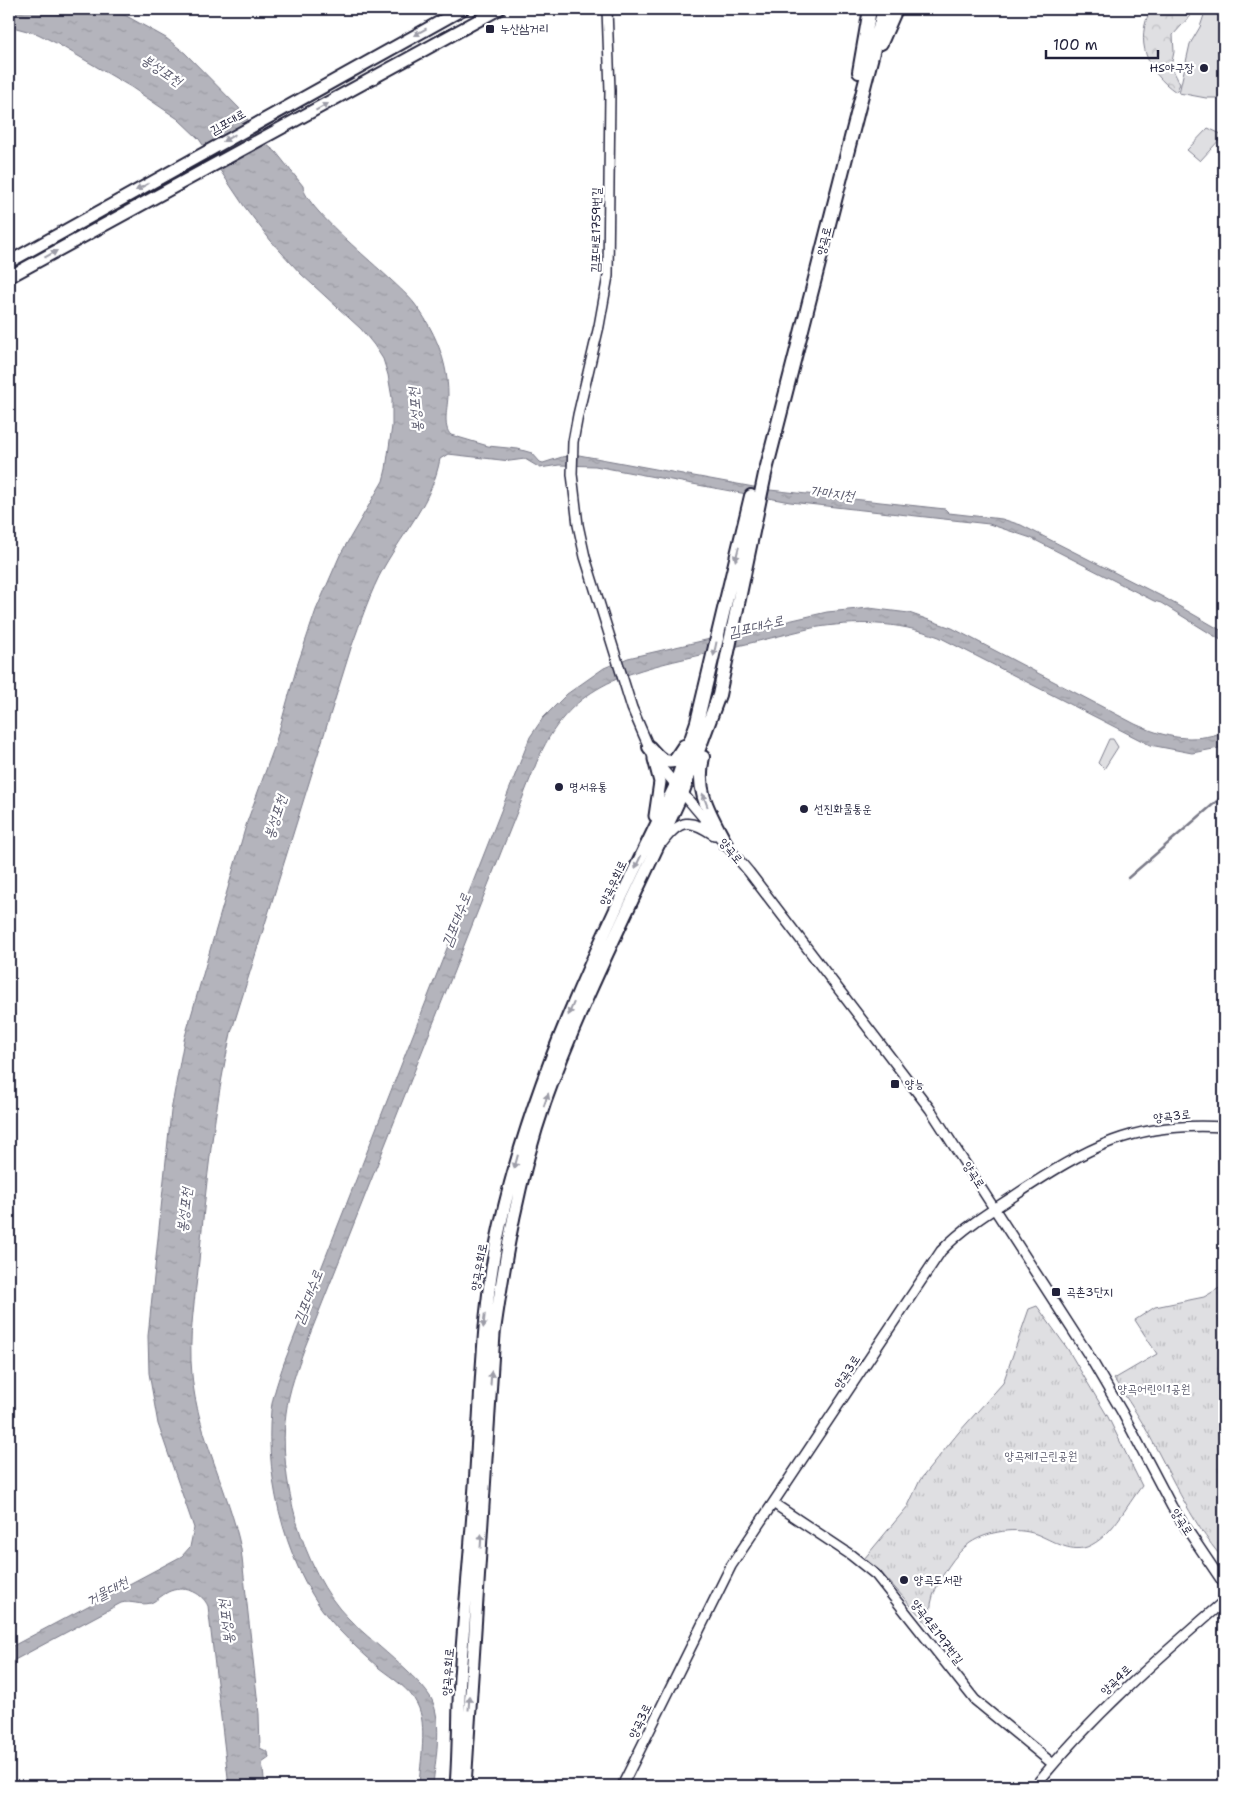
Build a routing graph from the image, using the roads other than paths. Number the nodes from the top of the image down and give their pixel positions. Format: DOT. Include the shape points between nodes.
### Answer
graph roads {
  1 [pos="463,9"];
  2 [pos="499,9"];
  3 [pos="607,9"];
  4 [pos="870,9"];
  5 [pos="875,9"];
  6 [pos="884,9"];
  7 [pos="896,9"];
  8 [pos="471,24"];
  9 [pos="863,74"];
  10 [pos="9,262"];
  11 [pos="9,277"];
  12 [pos="753,508"];
  13 [pos="720,694"];
  14 [pos="697,722"];
  15 [pos="652,753"];
  16 [pos="678,790"];
  17 [pos="650,837"];
  18 [pos="726,844"];
  19 [pos="650,864"];
  20 [pos="1224,1127"];
  21 [pos="995,1208"];
  22 [pos="773,1503"];
  23 [pos="1224,1584"];
  24 [pos="1224,1602"];
  25 [pos="467,1730"];
  26 [pos="1053,1764"];
  27 [pos="456,1786"];
  28 [pos="465,1786"];
  29 [pos="474,1786"];
  30 [pos="622,1786"];
  31 [pos="1035,1786"];
  1 -- 8 [label="main road"];
  1 -- 10 [label="main road, 김포대로, one-way"];
  2 -- 8 [label="main road"];
  3 -- 15 [label="street, 김포대로1759번길" via="610,90 608,276 572,448 572,474 585,557 623,681"];
  4 -- 9 [label="highway"];
  5 -- 9 [label="highway, 양곡로"];
  6 -- 9 [label="highway, 양곡로"];
  7 -- 9 [label="highway"];
  11 -- 8 [label="main road, one-way"];
  9 -- 12 [label="highway, 양곡로"];
  12 -- 13 [label="highway"];
  12 -- 14 [label="highway, one-way"];
  13 -- 16 [label="highway"];
  18 -- 13 [label="highway, one-way" via="700,786 700,772"];
  14 -- 15 [label="highway" via="674,761 662,761"];
  14 -- 16 [label="highway"];
  15 -- 16 [label="street"];
  15 -- 17 [label="main road" via="660,782"];
  16 -- 17 [label="main road, 양곡우회로"];
  16 -- 18 [label="street, 양곡로"];
  16 -- 19 [label="main road, 양곡우회로"];
  17 -- 27 [label="main road, 양곡우회로, one-way" via="542,1080 500,1226 482,1341"];
  18 -- 19 [label="street" via="704,828 690,822 682,823 673,830"];
  18 -- 21 [label="street, 양곡로" via="930,1109"];
  25 -- 19 [label="main road, 양곡우회로, one-way" via="494,1334 513,1219 545,1102 598,974"];
  20 -- 21 [label="street, 양곡3로" via="1160,1129 1108,1142 1079,1154"];
  21 -- 22 [label="street, 양곡3로" via="954,1238 934,1258"];
  21 -- 23 [label="street, 양곡로" via="1098,1370 1172,1507"];
  22 -- 26 [label="street, 양곡4로197번길" via="876,1575 976,1700"];
  22 -- 30 [label="street, 양곡3로" via="724,1579"];
  24 -- 26 [label="street, 양곡4로" via="1135,1679"];
  25 -- 28 [label="main road, 양곡우회로"];
  25 -- 29 [label="main road"];
  26 -- 31 [label="street, 양곡4로"];
}
